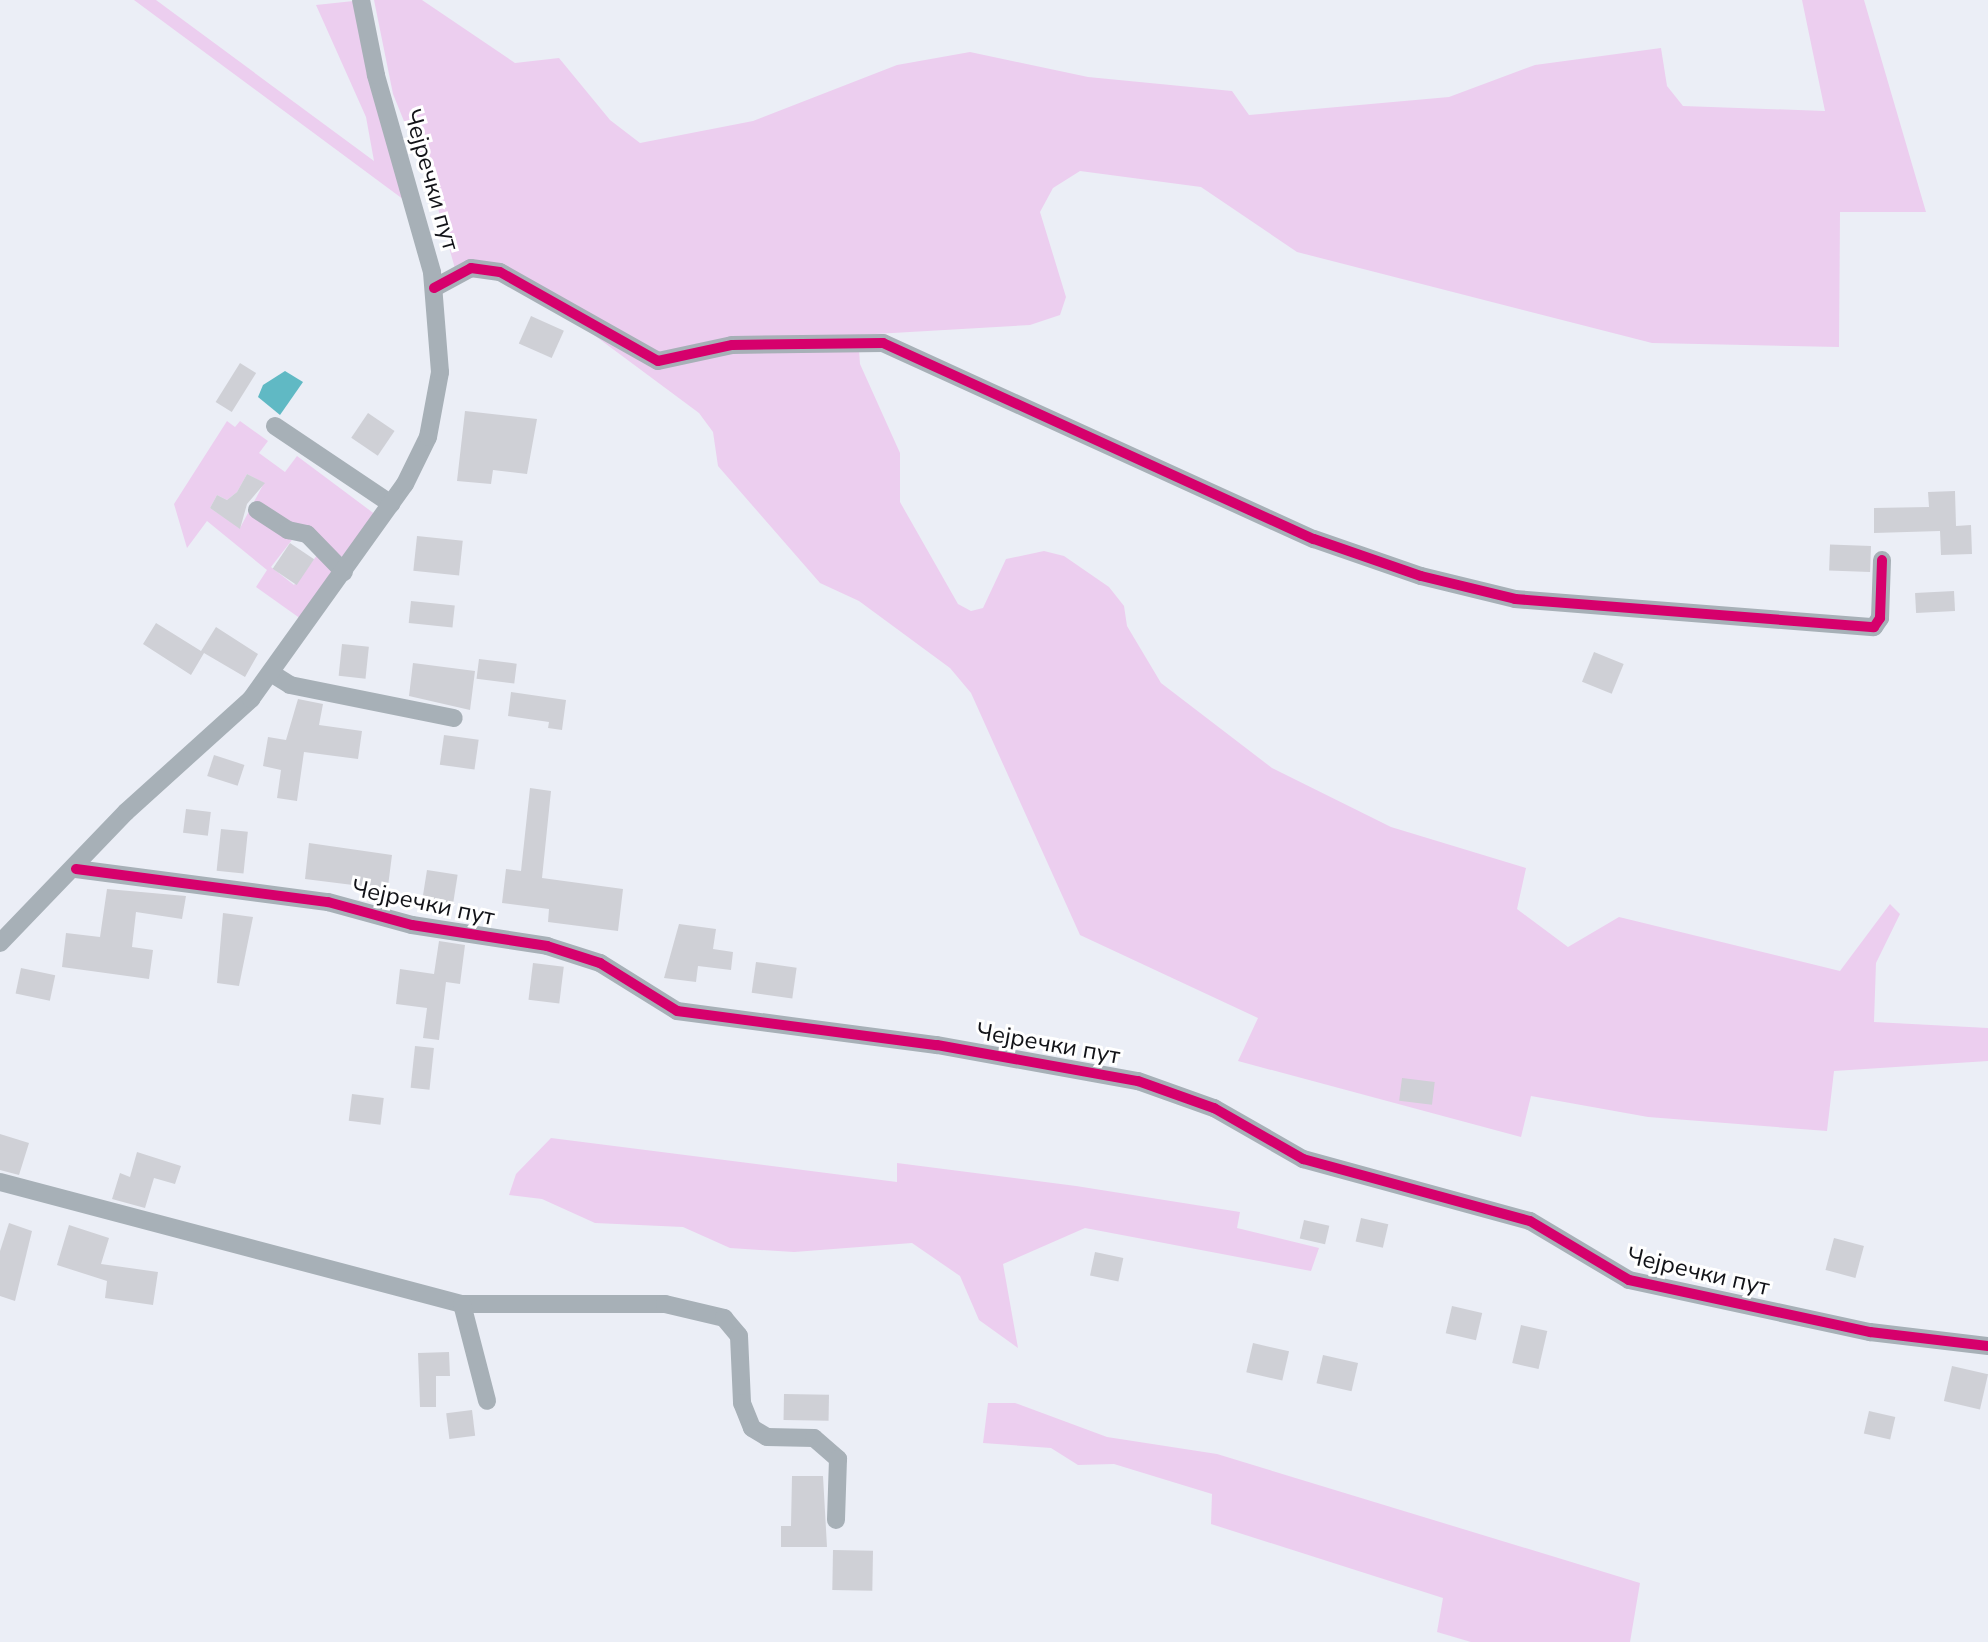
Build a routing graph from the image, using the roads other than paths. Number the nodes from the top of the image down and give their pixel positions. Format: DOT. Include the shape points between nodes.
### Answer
graph roads {
  1 [pos="361,0"];
  2 [pos="434,288"];
  3 [pos="275,426"];
  4 [pos="391,504"];
  5 [pos="257,510"];
  6 [pos="1882,560"];
  7 [pos="344,572"];
  8 [pos="271,673"];
  9 [pos="454,718"];
  10 [pos="76,869"];
  11 [pos="0,943"];
  12 [pos="0,1182"];
  13 [pos="462,1304"];
  14 [pos="1988,1346"];
  15 [pos="487,1401"];
  16 [pos="836,1520"];
  1 -- 2 [label="street, Чејречки пут"];
  2 -- 4 [label="street, Чејречки пут" via="440,327 436,407 418,460"];
  2 -- 6 [label="street" via="471,268 500,272 671,363 732,345 883,343 1314,539 1421,576 1515,599 1874,627 1880,618"];
  3 -- 4 [label="street"];
  4 -- 7 [label="street, Чејречки пут"];
  5 -- 7 [label="street" via="288,530 307,534"];
  7 -- 8 [label="street, Чејречки пут"];
  8 -- 9 [label="street" via="290,685"];
  8 -- 10 [label="street, Чејречки пут" via="214,738 126,812"];
  10 -- 11 [label="street, Чејречки пут"];
  10 -- 14 [label="street, Чејречки пут" via="314,900 412,925 547,946 600,963 677,1011 937,1045 1138,1081 1214,1108 1303,1159 1530,1221 1629,1280 1870,1332"];
  12 -- 13 [label="street"];
  13 -- 15 [label="street"];
  13 -- 16 [label="street" via="665,1304 724,1318 739,1336 742,1403 752,1428 767,1437 814,1438 838,1459"];
}
